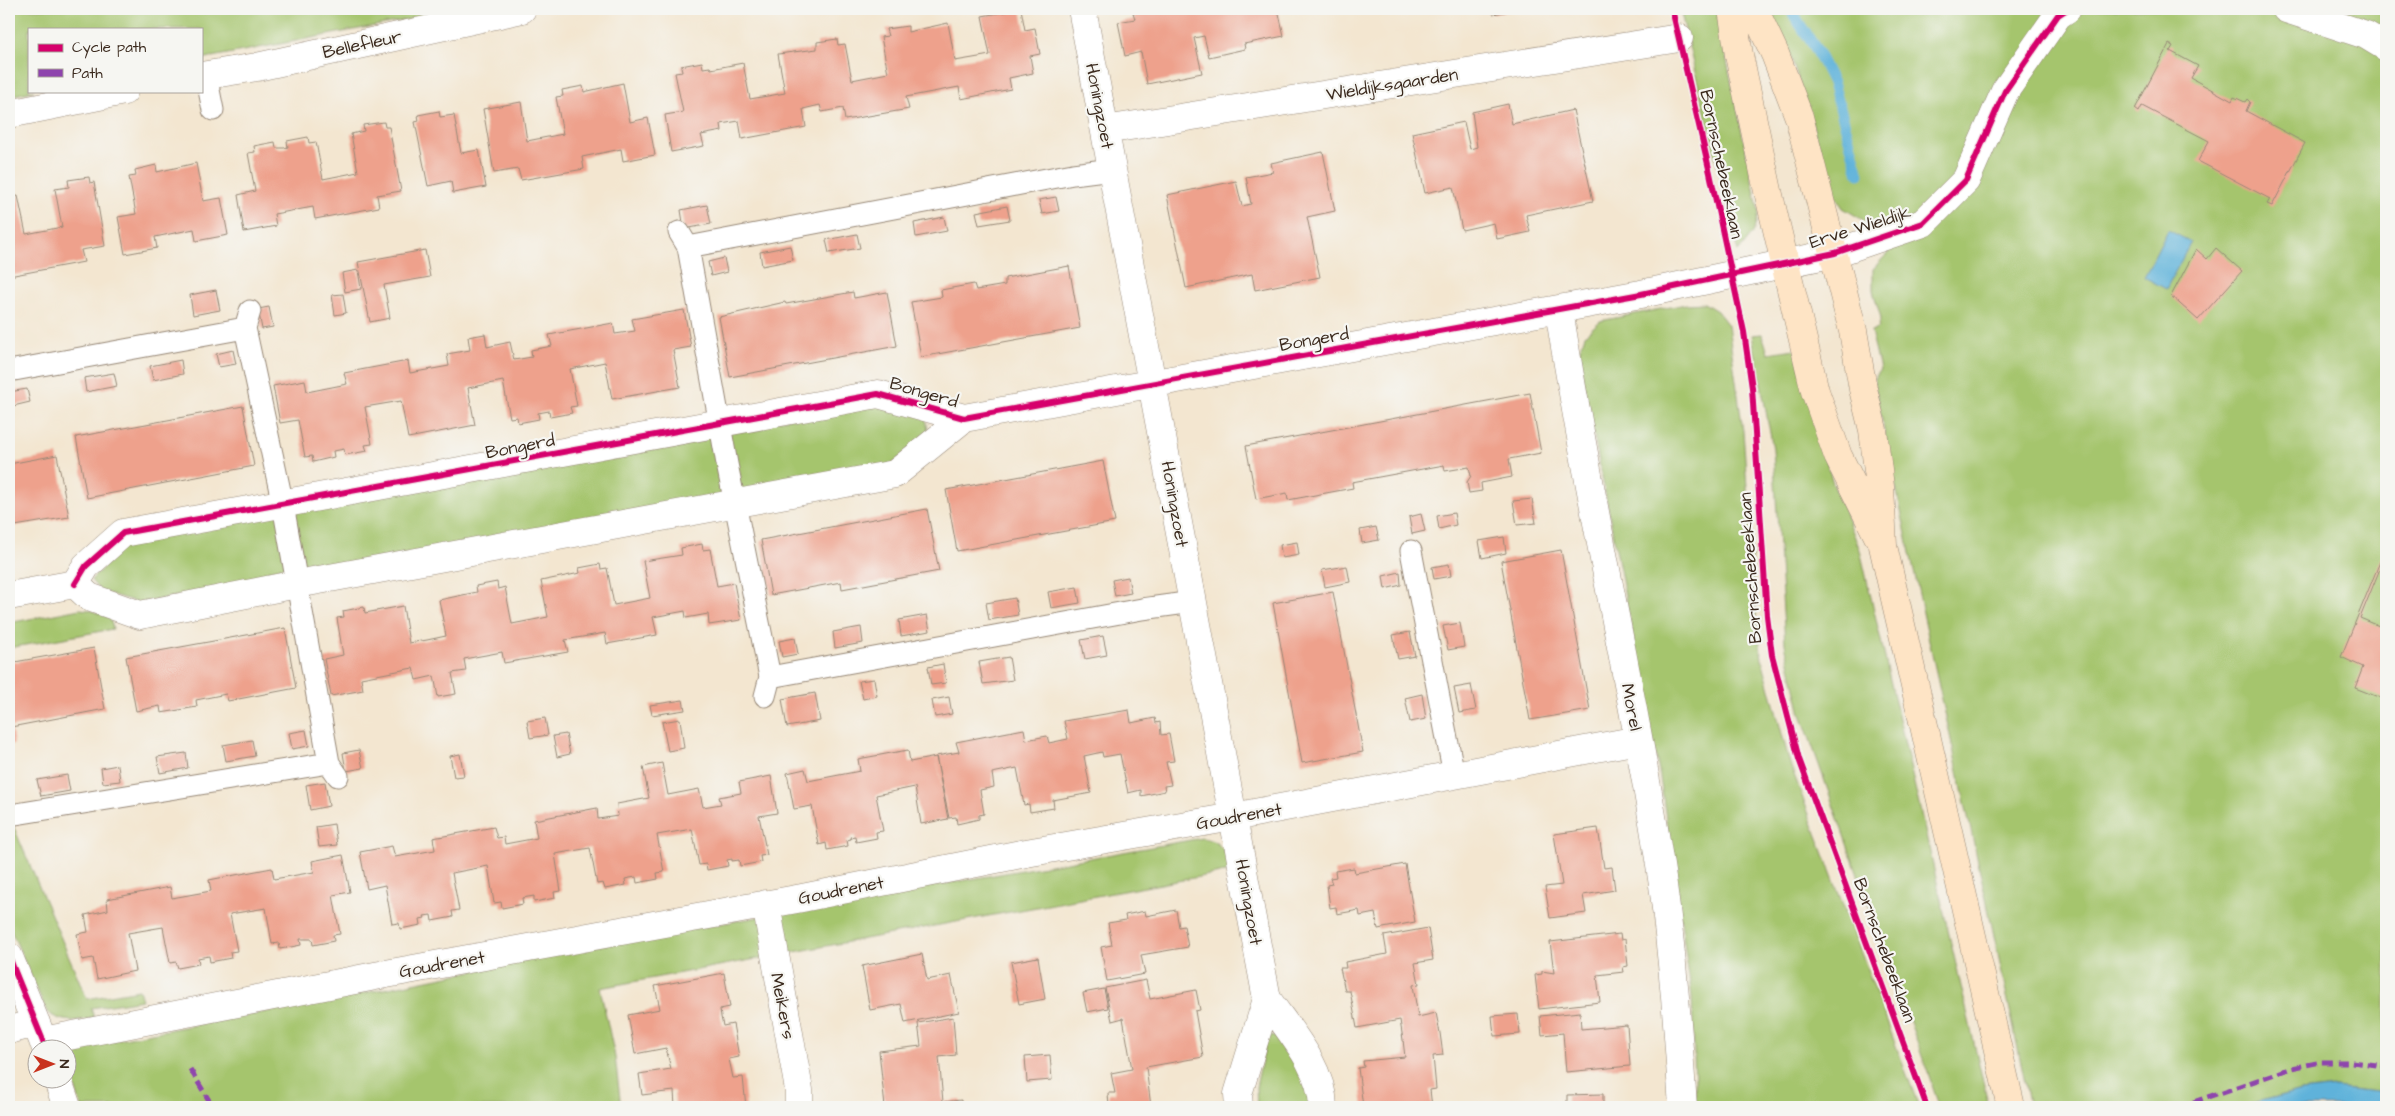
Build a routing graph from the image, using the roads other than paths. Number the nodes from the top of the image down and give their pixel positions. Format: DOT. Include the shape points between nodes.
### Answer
graph roads {
  1 [pos="522,9"];
  2 [pos="1082,9"];
  3 [pos="1732,9"];
  4 [pos="1754,9"];
  5 [pos="2067,9"];
  6 [pos="2286,9"];
  7 [pos="1680,38"];
  8 [pos="2386,47"];
  9 [pos="204,76"];
  10 [pos="119,92"];
  11 [pos="213,110"];
  12 [pos="9,114"];
  13 [pos="1105,130"];
  14 [pos="1112,168"];
  15 [pos="1835,253"];
  16 [pos="1785,264"];
  17 [pos="1559,310"];
  18 [pos="9,371"];
  19 [pos="1152,384"];
  20 [pos="964,418"];
  21 [pos="720,424"];
  22 [pos="735,504"];
  23 [pos="283,505"];
  24 [pos="1883,546"];
  25 [pos="1411,552"];
  26 [pos="75,584"];
  27 [pos="297,584"];
  28 [pos="9,596"];
  29 [pos="1193,602"];
  30 [pos="1638,740"];
  31 [pos="1454,775"];
  32 [pos="16,814"];
  33 [pos="1233,817"];
  34 [pos="766,904"];
  35 [pos="9,957"];
  36 [pos="1267,999"];
  37 [pos="9,1030"];
  38 [pos="41,1038"];
  39 [pos="60,1088"];
  40 [pos="67,1107"];
  41 [pos="799,1107"];
  42 [pos="1239,1107"];
  43 [pos="1323,1107"];
  44 [pos="1683,1107"];
  45 [pos="2011,1107"];
  1 -- 9 [label="street, Bellefleur"];
  2 -- 13 [label="street, Honingzoet"];
  3 -- 16 [label="street" via="1739,55"];
  4 -- 15 [label="street" via="1776,54 1799,117"];
  5 -- 15 [label="street, Erve Wieldijk" via="2058,15 2005,91 1966,180 1923,223"];
  6 -- 8 [label="street" via="2366,35"];
  7 -- 13 [label="street, Wieldijksgaarden"];
  9 -- 11 [label="lane"];
  10 -- 12 [label="street"];
  13 -- 14 [label="street, Honingzoet"];
  14 -- 19 [label="street, Honingzoet"];
  14 -- 21 [label="lane" via="684,239"];
  15 -- 16 [label="street, Erve Wieldijk"];
  15 -- 24 [label="street" via="1873,430"];
  16 -- 17 [label="street, Bongerd"];
  16 -- 24 [label="street" via="1815,391 1838,456"];
  17 -- 19 [label="street, Bongerd"];
  17 -- 30 [label="street, Morel"];
  18 -- 23 [label="lane" via="248,320"];
  19 -- 20 [label="street, Bongerd"];
  19 -- 29 [label="street, Honingzoet"];
  20 -- 21 [label="street, Bongerd" via="878,394"];
  20 -- 22 [label="street, Bongerd" via="895,474"];
  21 -- 22 [label="lane"];
  21 -- 23 [label="street, Bongerd"];
  22 -- 27 [label="street, Bongerd"];
  22 -- 29 [label="lane" via="767,686 1142,609"];
  23 -- 26 [label="street, Bongerd" via="123,533 86,566"];
  23 -- 27 [label="lane"];
  24 -- 45 [label="street"];
  25 -- 31 [label="lane"];
  26 -- 27 [label="street, Bongerd" via="88,597 140,615"];
  26 -- 28 [label="street"];
  27 -- 32 [label="lane" via="333,770"];
  29 -- 33 [label="street, Honingzoet"];
  30 -- 31 [label="street, Goudrenet"];
  30 -- 44 [label="street, Morel" via="1667,923"];
  31 -- 33 [label="street, Goudrenet"];
  33 -- 34 [label="street, Goudrenet" via="1026,853"];
  33 -- 36 [label="street, Honingzoet"];
  34 -- 38 [label="street, Goudrenet"];
  34 -- 41 [label="street, Meikers" via="799,1090"];
  35 -- 38 [label="street"];
  36 -- 42 [label="street, Honingzoet" via="1238,1094"];
  36 -- 43 [label="street, Honingzoet" via="1311,1062"];
  37 -- 38 [label="street, Goudrenet"];
  39 -- 40 [label="street"];
}
